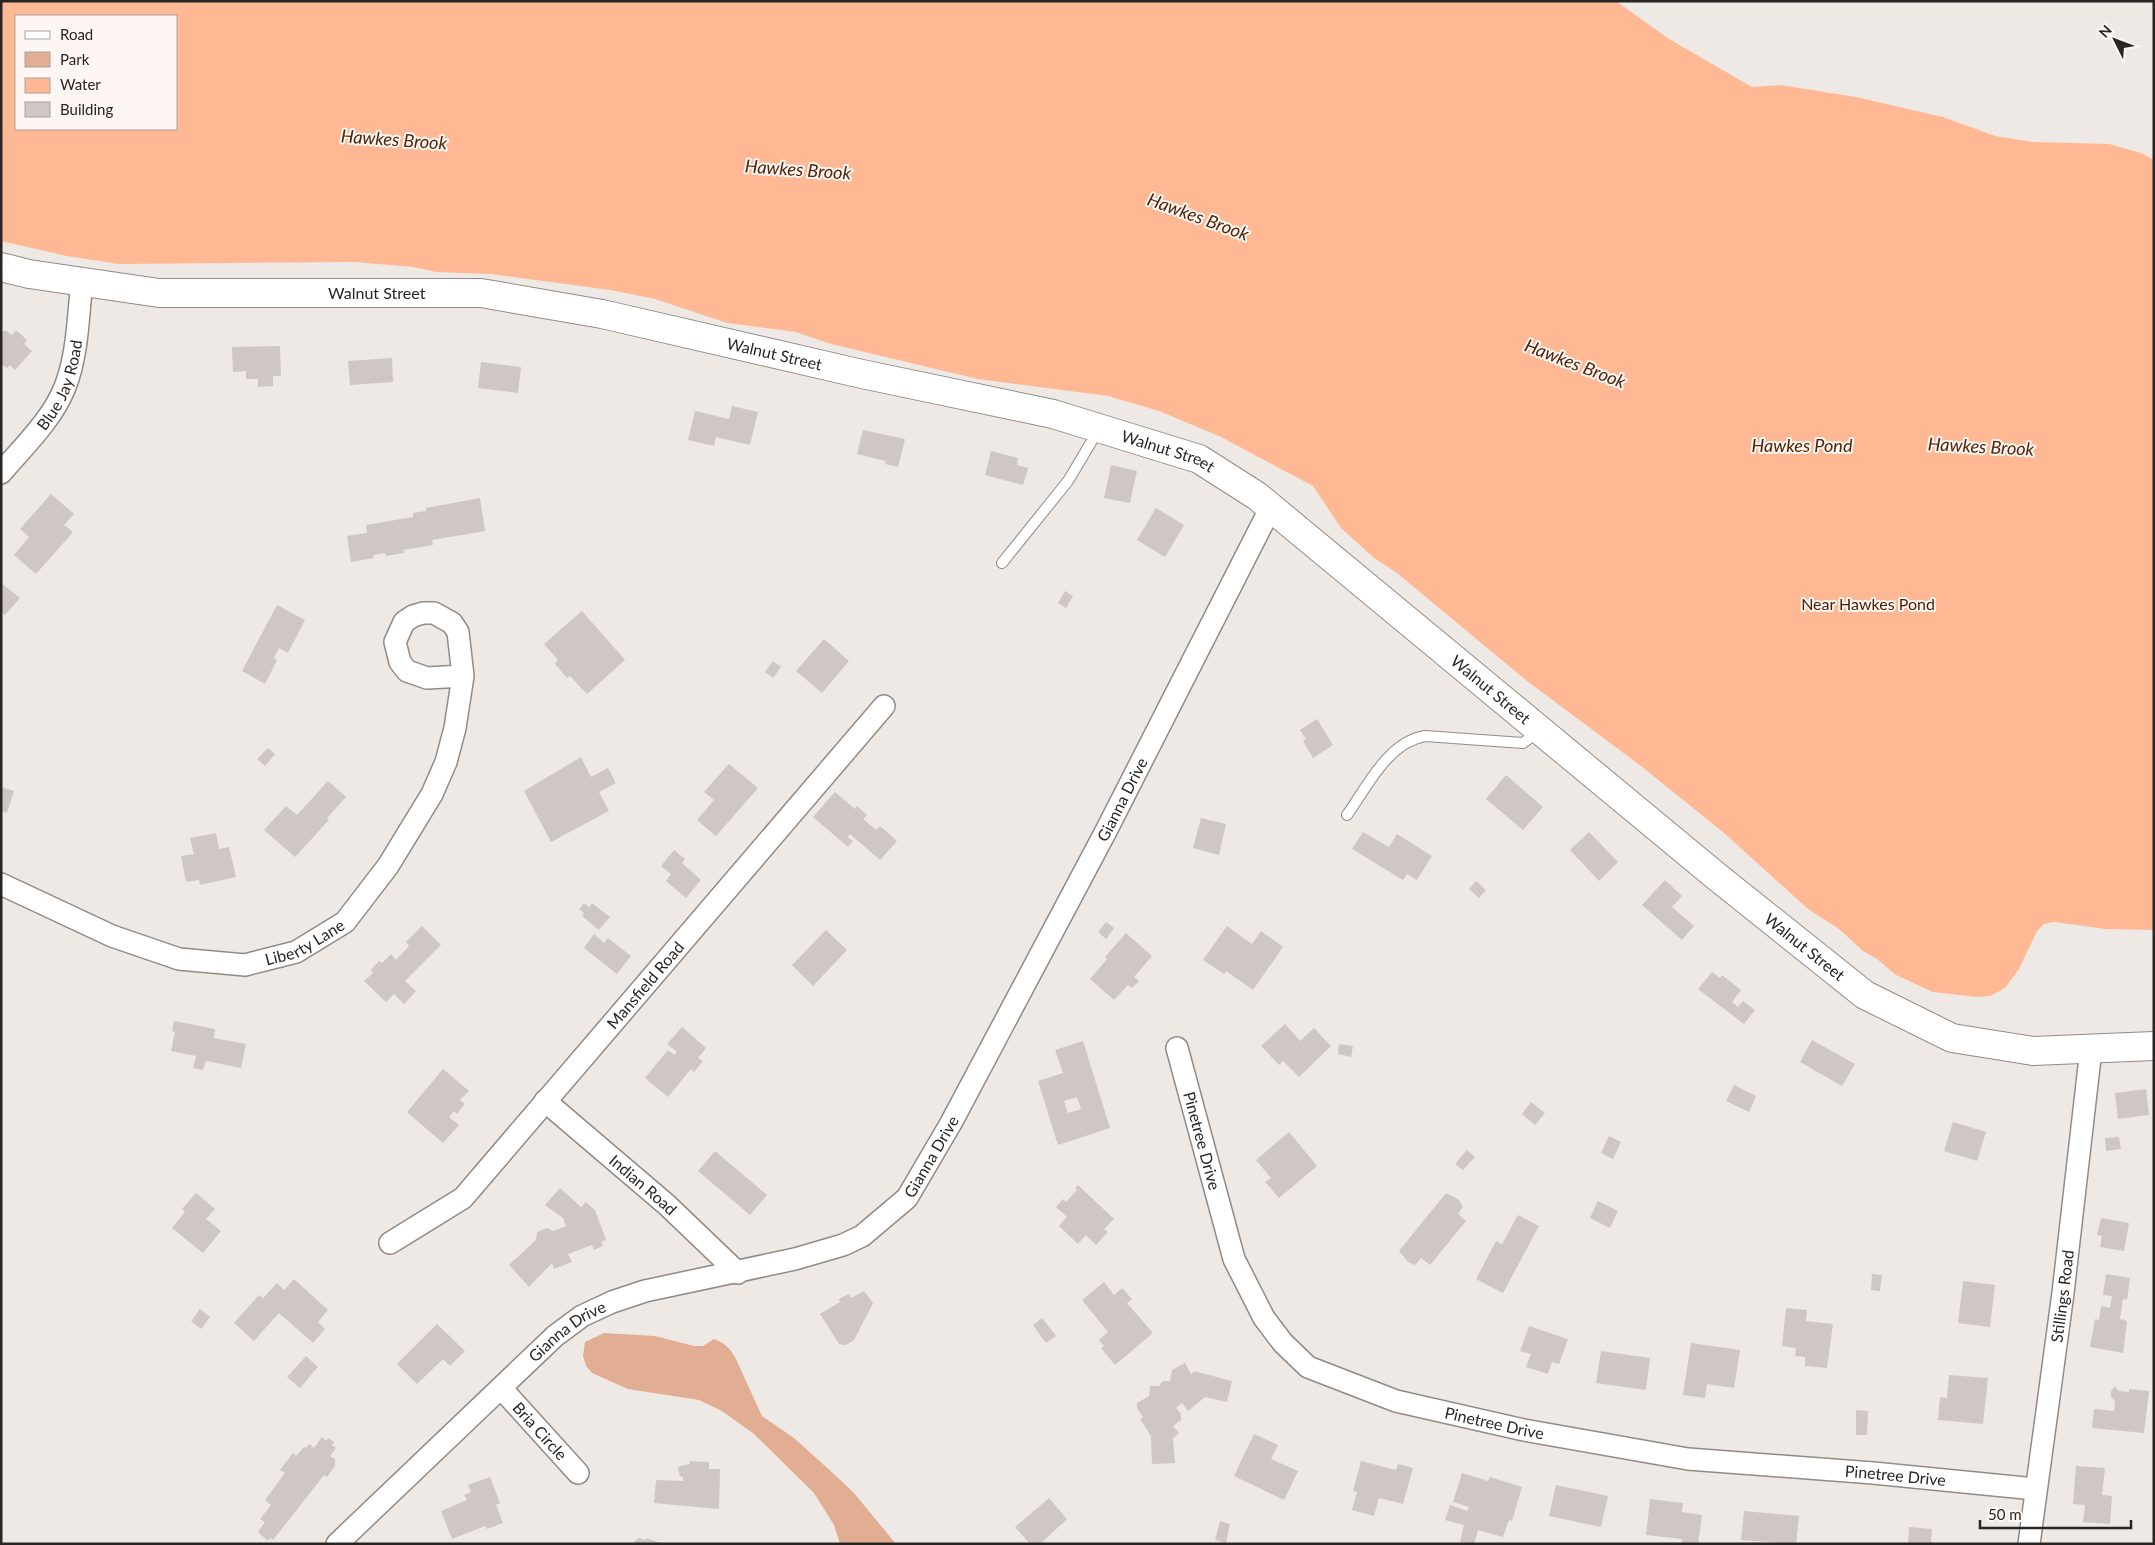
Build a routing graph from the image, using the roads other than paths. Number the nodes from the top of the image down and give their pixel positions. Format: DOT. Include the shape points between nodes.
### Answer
graph roads {
  1 [pos="1,267"];
  2 [pos="82,281"];
  3 [pos="1100,428"];
  4 [pos="1,474"];
  5 [pos="1271,507"];
  6 [pos="1002,563"];
  7 [pos="462,676"];
  8 [pos="884,706"];
  9 [pos="1540,730"];
  10 [pos="1347,815"];
  11 [pos="1,884"];
  12 [pos="2154,1046"];
  13 [pos="1177,1048"];
  14 [pos="2091,1049"];
  15 [pos="545,1101"];
  16 [pos="390,1243"];
  17 [pos="738,1273"];
  18 [pos="501,1388"];
  19 [pos="578,1473"];
  20 [pos="2035,1490"];
  21 [pos="337,1544"];
  22 [pos="2029,1544"];
  1 -- 2 [label="main road, Walnut Street"];
  2 -- 3 [label="main road, Walnut Street" via="159,292 481,294 602,314 1052,414"];
  2 -- 4 [label="street, Blue Jay Road" via="75,346 65,388 44,421"];
  3 -- 5 [label="main road, Walnut Street" via="1199,459"];
  3 -- 6 [label="lane" via="1068,481"];
  5 -- 9 [label="main road, Walnut Street"];
  5 -- 17 [label="street, Gianna Drive" via="1106,831 951,1123 907,1198 862,1236 843,1246"];
  7 -- 11 [label="street, Liberty Lane" via="455,728 446,762 432,794 388,866 345,922 296,952 245,965 179,959 112,936"];
  8 -- 15 [label="street, Mansfield Road"];
  9 -- 10 [label="lane" via="1523,743 1425,736 1413,738 1398,747"];
  9 -- 14 [label="main road, Walnut Street" via="1865,995 1952,1038 2032,1050"];
  12 -- 14 [label="main road, Walnut Street"];
  13 -- 20 [label="street, Pinetree Drive" via="1234,1259 1264,1318 1283,1343 1308,1367 1396,1401 1524,1430 1688,1459 1873,1473"];
  14 -- 20 [label="street, Stillings Road" via="2063,1293"];
  15 -- 16 [label="street, Mansfield Road" via="463,1198"];
  15 -- 17 [label="street, Indian Road" via="667,1205"];
  17 -- 18 [label="street, Gianna Drive" via="645,1291 582,1316 555,1336"];
  18 -- 19 [label="street, Bria Circle"];
  18 -- 21 [label="street, Gianna Drive"];
  20 -- 22 [label="street, Stillings Road"];
}
